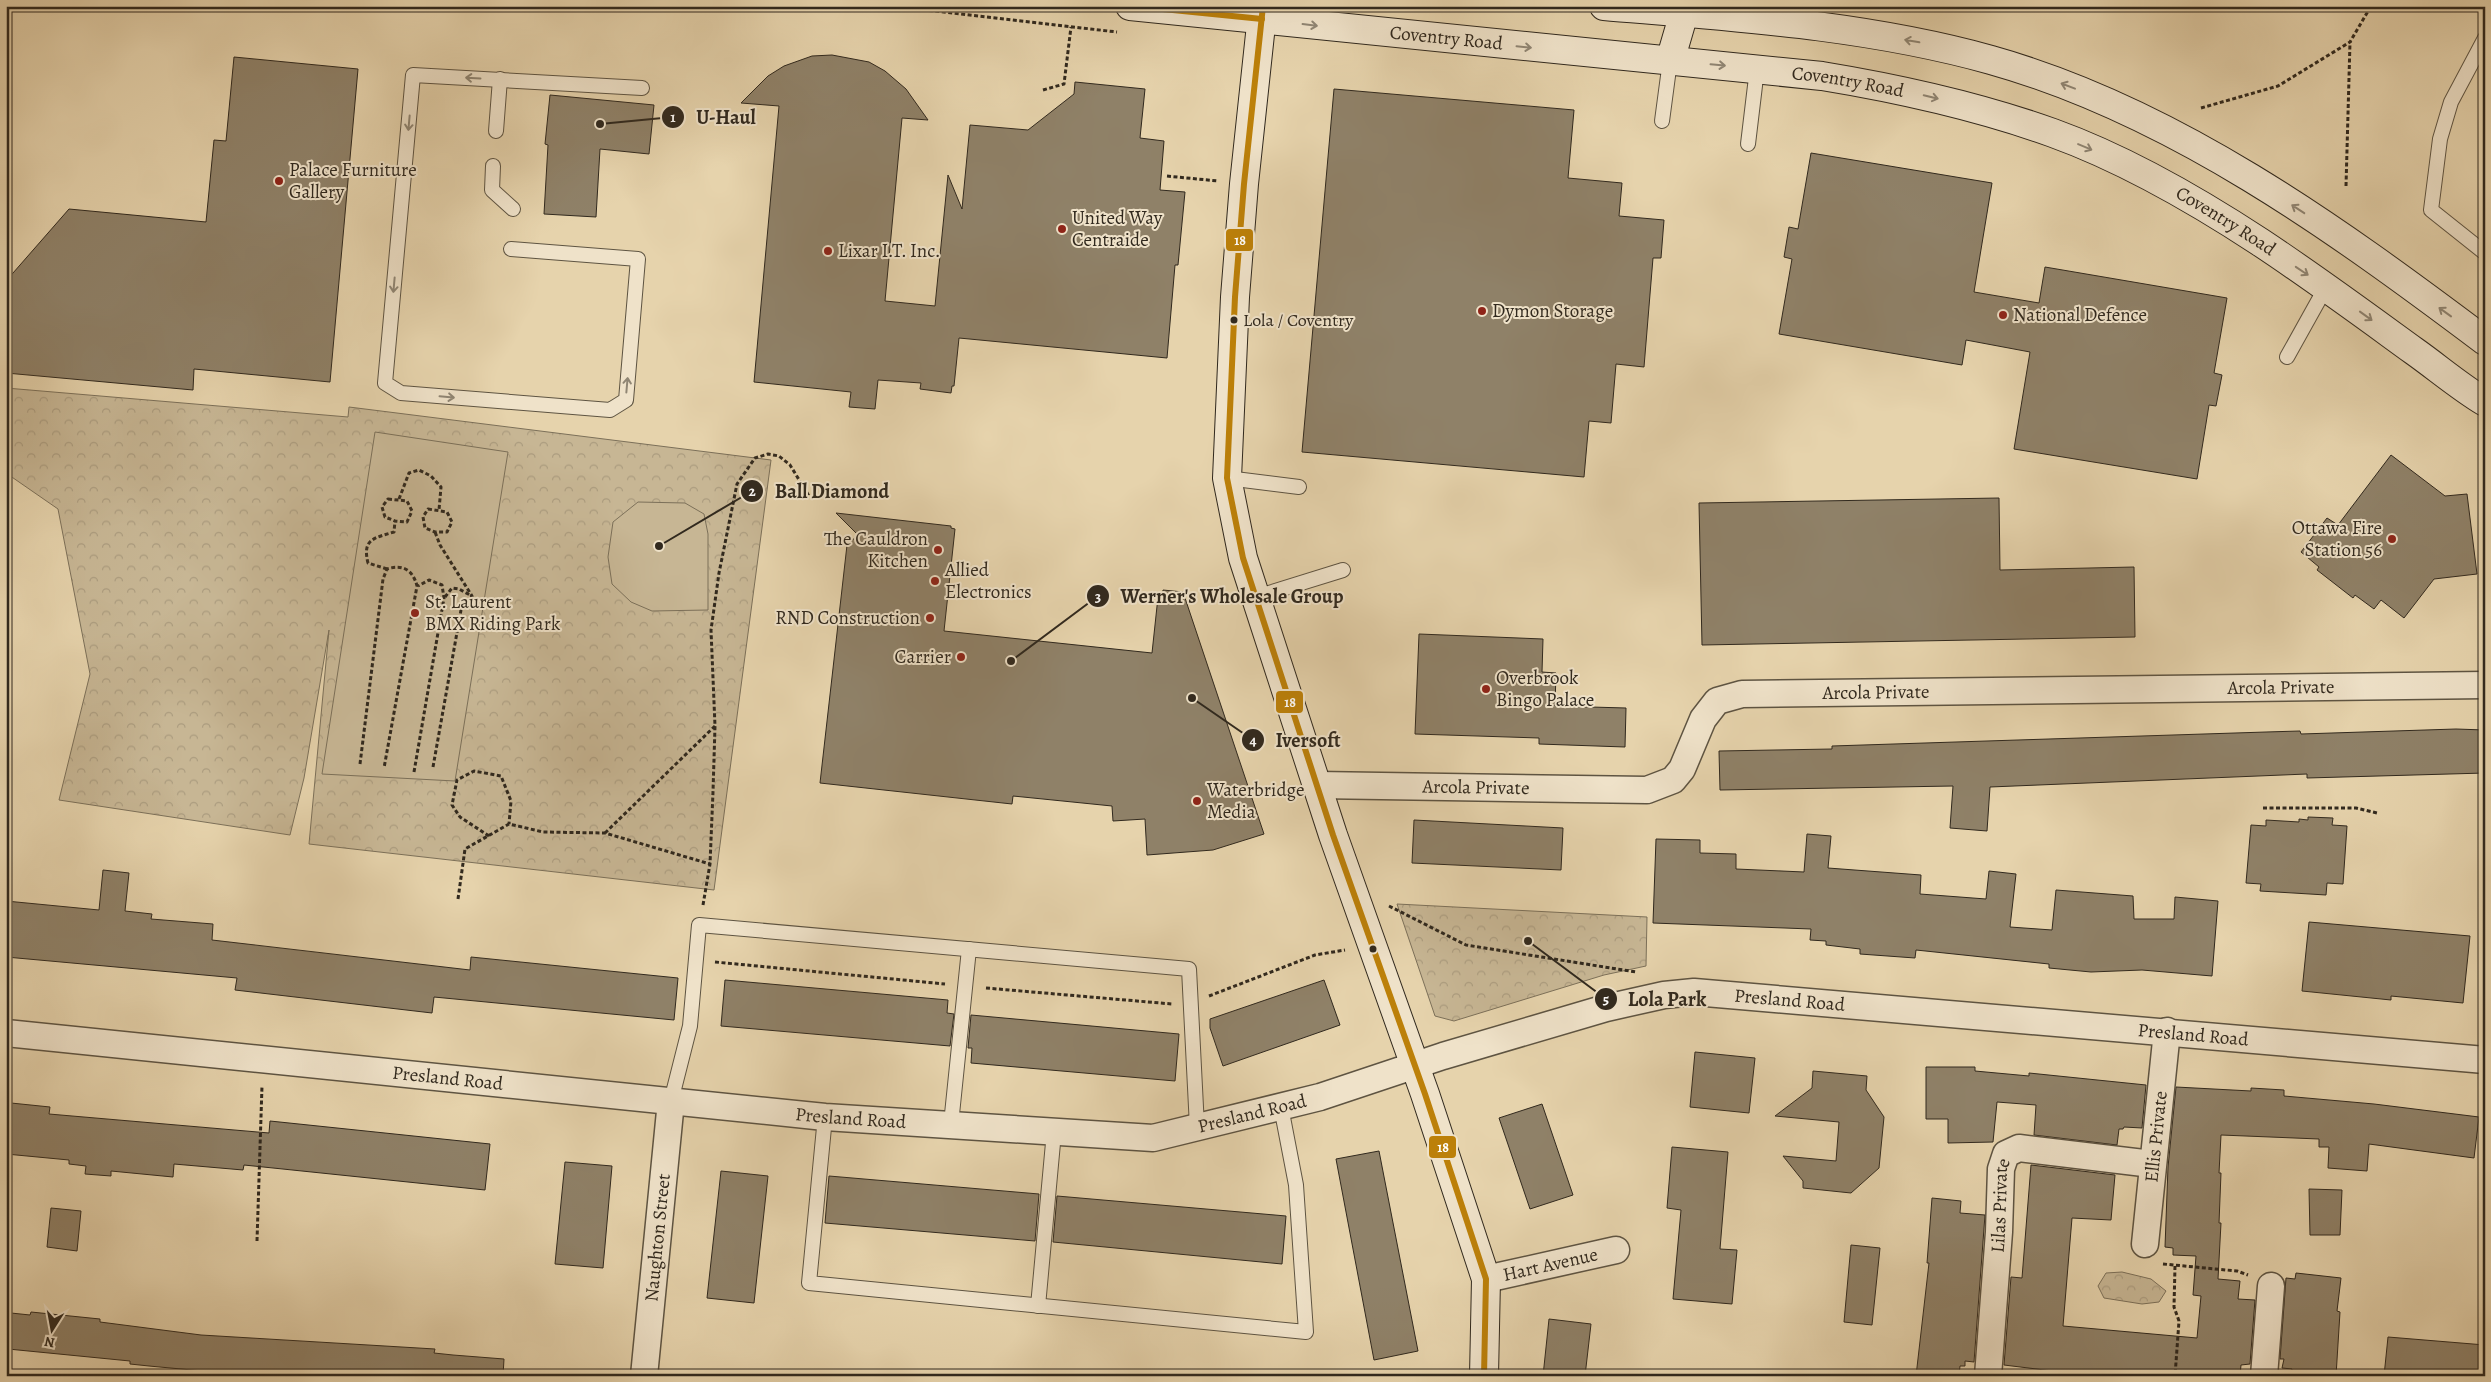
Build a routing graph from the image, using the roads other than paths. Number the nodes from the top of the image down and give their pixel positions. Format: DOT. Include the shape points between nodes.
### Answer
graph roads {
  1 [pos="1130,6"];
  2 [pos="1604,6"];
  3 [pos="1684,10"];
  4 [pos="1262,13"];
  5 [pos="1756,13"];
  6 [pos="2485,38"];
  7 [pos="1670,61"];
  8 [pos="1757,69"];
  9 [pos="500,79"];
  10 [pos="642,88"];
  11 [pos="1662,121"];
  12 [pos="496,132"];
  13 [pos="1748,144"];
  14 [pos="493,166"];
  15 [pos="513,209"];
  16 [pos="511,250"];
  17 [pos="2485,253"];
  18 [pos="2326,287"];
  19 [pos="2485,341"];
  20 [pos="2287,357"];
  21 [pos="2483,397"];
  22 [pos="1227,478"];
  23 [pos="1299,487"];
  24 [pos="1343,570"];
  25 [pos="1256,597"];
  26 [pos="2485,685"];
  27 [pos="1317,785"];
  28 [pos="969,949"];
  29 [pos="2167,1031"];
  30 [pos="6,1033"];
  31 [pos="2485,1060"];
  32 [pos="1414,1065"];
  33 [pos="671,1101"];
  34 [pos="1281,1107"];
  35 [pos="825,1116"];
  36 [pos="951,1124"];
  37 [pos="1197,1127"];
  38 [pos="1054,1132"];
  39 [pos="2152,1164"];
  40 [pos="2145,1244"];
  41 [pos="1616,1250"];
  42 [pos="1486,1278"];
  43 [pos="2271,1286"];
  44 [pos="1038,1306"];
  45 [pos="644,1376"];
  46 [pos="1484,1376"];
  47 [pos="1988,1376"];
  48 [pos="2264,1376"];
  1 -- 4 [label="main road, Coventry Road"];
  2 -- 3 [label="main road"];
  3 -- 5 [label="main road"];
  3 -- 7 [label="main road"];
  4 -- 7 [label="main road, Coventry Road, one-way"];
  4 -- 22 [label="main road" via="1235,297"];
  19 -- 5 [label="main road, one-way" via="2353,246 2249,177 2129,111 2043,76 1954,50"];
  6 -- 17 [label="lane" via="2451,102 2440,139 2430,210"];
  7 -- 8 [label="main road, Coventry Road, one-way"];
  7 -- 11 [label="lane"];
  8 -- 13 [label="lane"];
  8 -- 18 [label="main road, Coventry Road, one-way" via="1839,79 1923,95 2054,134 2104,155 2182,195"];
  9 -- 10 [label="lane"];
  9 -- 12 [label="lane"];
  9 -- 16 [label="lane, one-way" via="414,75 386,383 401,393 610,410 626,400 638,260"];
  14 -- 15 [label="lane" via="492,190"];
  18 -- 20 [label="lane"];
  18 -- 21 [label="main road, Coventry Road, one-way"];
  22 -- 23 [label="lane"];
  22 -- 25 [label="main road" via="1243,558"];
  24 -- 25 [label="lane"];
  25 -- 27 [label="main road"];
  26 -- 27 [label="street, Arcola Private" via="1742,694 1717,701 1703,719 1682,769 1673,780 1647,790"];
  27 -- 32 [label="main road"];
  28 -- 33 [label="lane" via="699,925 690,1026"];
  28 -- 36 [label="lane"];
  28 -- 37 [label="lane" via="1189,968"];
  29 -- 31 [label="street, Presland Road"];
  29 -- 32 [label="street, Presland Road" via="1694,992 1664,994 1606,1008"];
  29 -- 39 [label="street, Ellis Private"];
  30 -- 33 [label="street, Presland Road"];
  32 -- 34 [label="street, Presland Road"];
  32 -- 42 [label="main road"];
  33 -- 35 [label="street, Presland Road"];
  33 -- 45 [label="street, Naughton Street"];
  34 -- 37 [label="street, Presland Road"];
  34 -- 44 [label="lane" via="1296,1185 1306,1332"];
  35 -- 36 [label="street, Presland Road"];
  35 -- 44 [label="lane" via="809,1283"];
  36 -- 38 [label="street, Presland Road"];
  37 -- 38 [label="street, Presland Road" via="1153,1138"];
  38 -- 44 [label="lane"];
  39 -- 40 [label="street, Ellis Private"];
  39 -- 47 [label="street, Lilas Private" via="2019,1148 2006,1154 2001,1169"];
  41 -- 42 [label="street, Hart Avenue"];
  42 -- 46 [label="main road"];
  43 -- 48 [label="street"];
}
